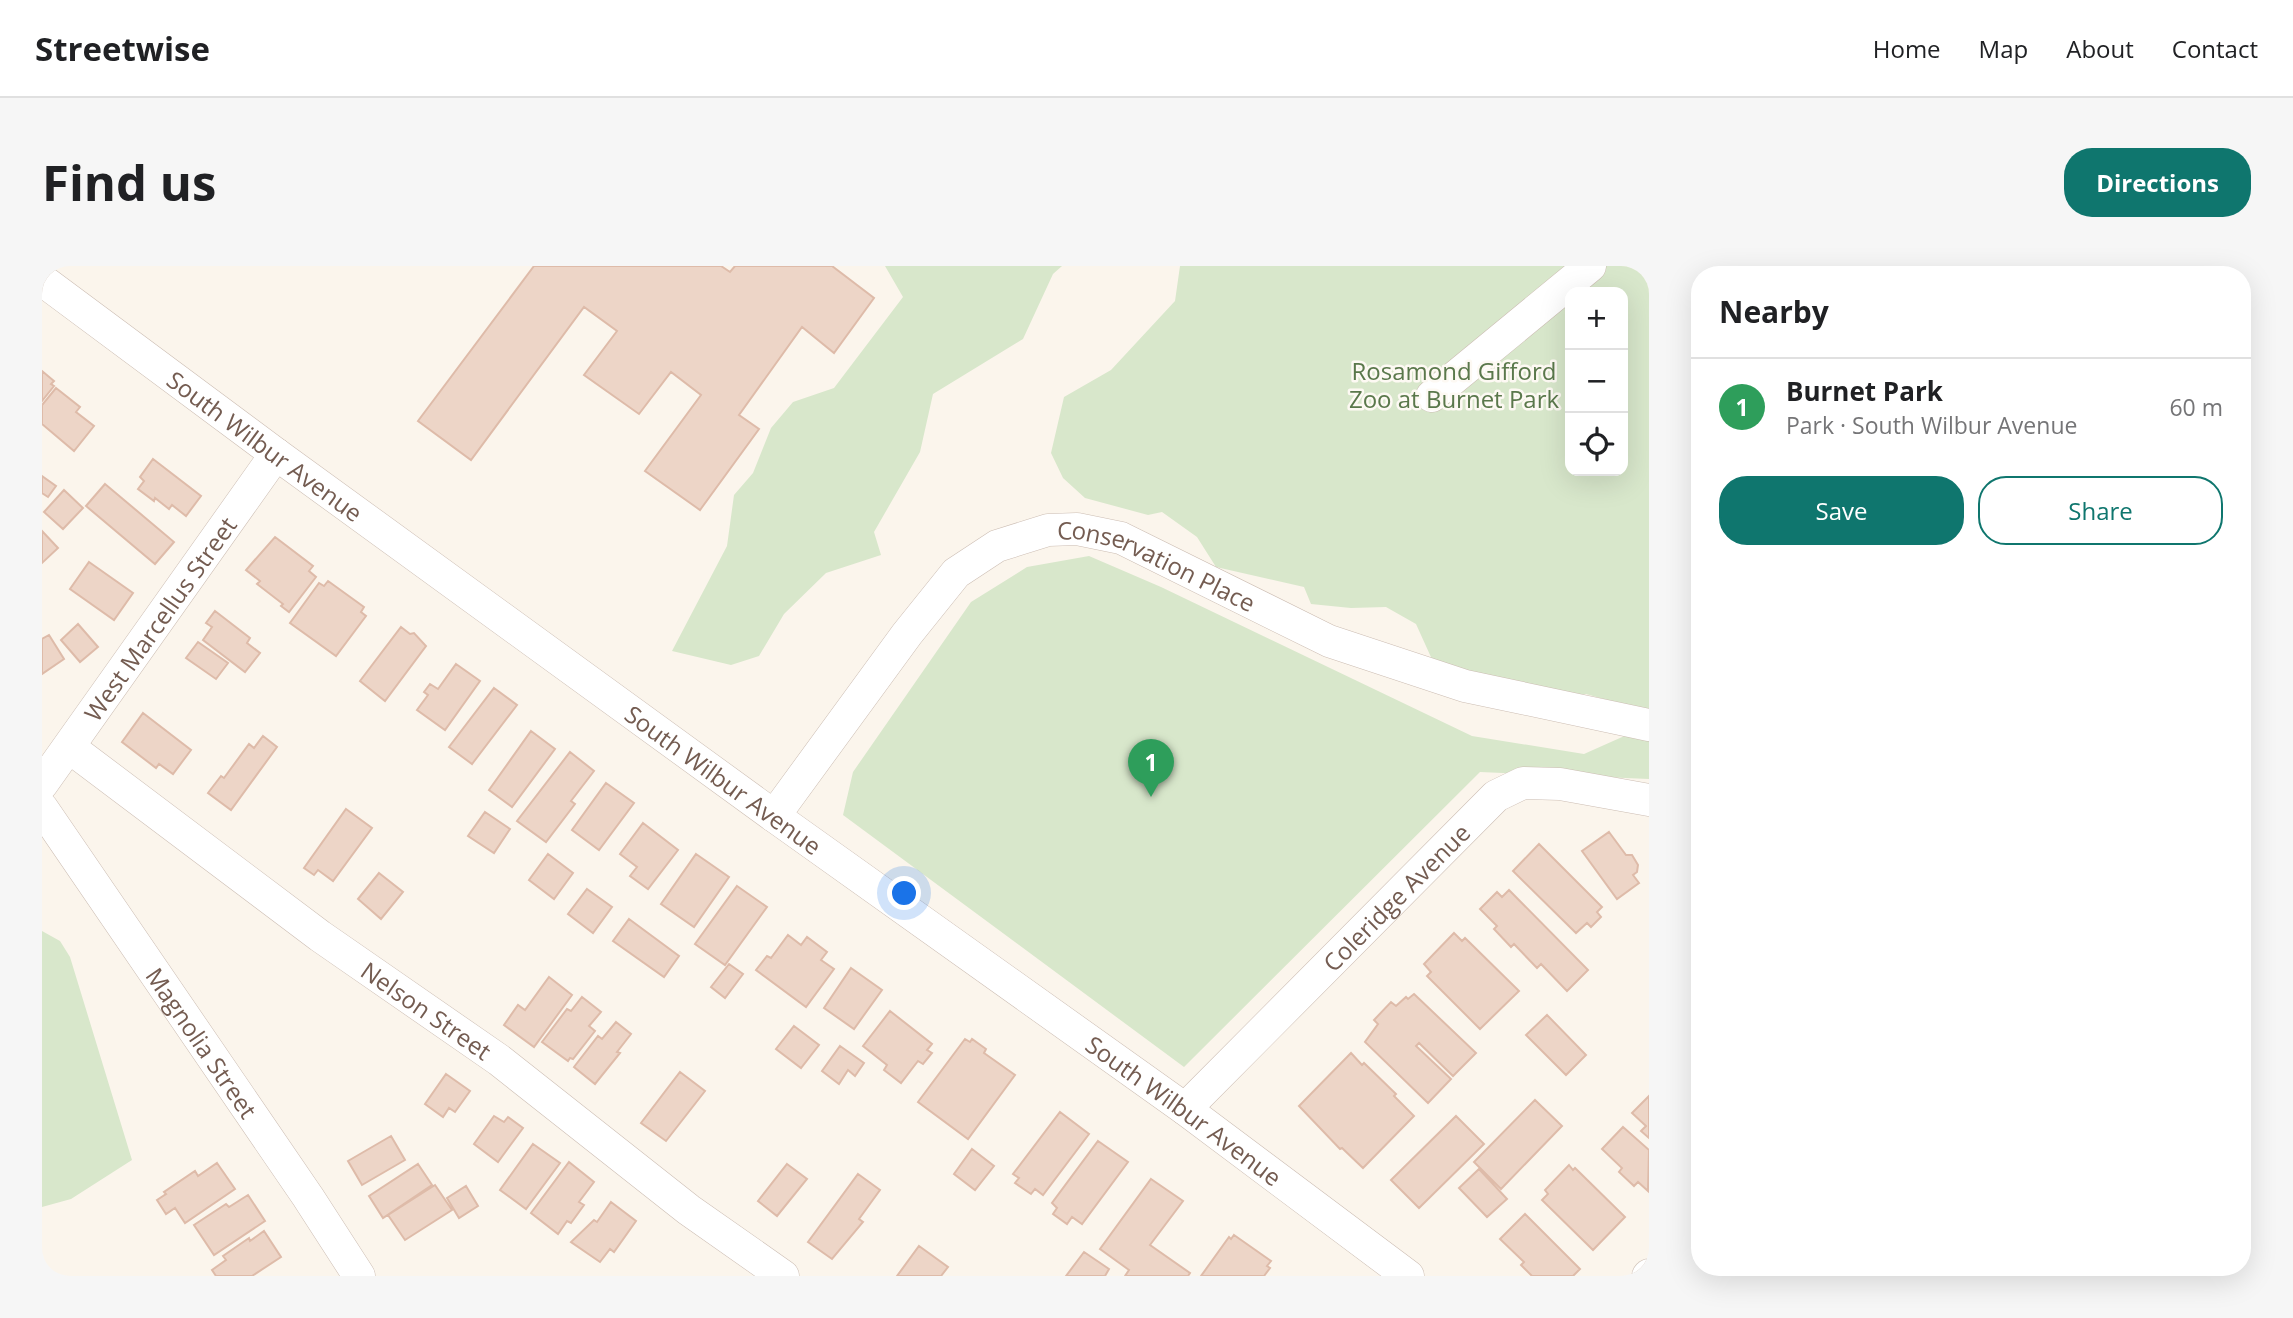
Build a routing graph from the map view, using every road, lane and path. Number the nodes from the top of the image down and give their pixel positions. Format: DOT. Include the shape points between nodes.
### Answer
graph roads {
  1 [pos="1590,266"];
  2 [pos="42,279"];
  3 [pos="1432,396"];
  4 [pos="276,454"];
  5 [pos="1649,725"];
  6 [pos="69,747"];
  7 [pos="42,784"];
  8 [pos="1649,800"];
  9 [pos="42,808"];
  10 [pos="774,816"];
  11 [pos="1185,1110"];
  12 [pos="359,1276"];
  13 [pos="783,1276"];
  14 [pos="1408,1276"];
  1 -- 3 [label="street"];
  2 -- 4 [label="street, South Wilbur Avenue"];
  4 -- 6 [label="street, West Marcellus Street"];
  4 -- 10 [label="street, South Wilbur Avenue"];
  5 -- 10 [label="street, Conservation Place" via="1465,686 1329,640 1121,538 1077,529 1048,530 997,546 956,573"];
  6 -- 7 [label="street, West Marcellus Street"];
  6 -- 13 [label="street, Nelson Street" via="320,936 499,1060 689,1210"];
  8 -- 11 [label="street, Coleridge Avenue" via="1560,784 1523,783 1496,796"];
  9 -- 12 [label="street, Magnolia Street"];
  10 -- 11 [label="street, South Wilbur Avenue"];
  11 -- 14 [label="street, South Wilbur Avenue"];
}
